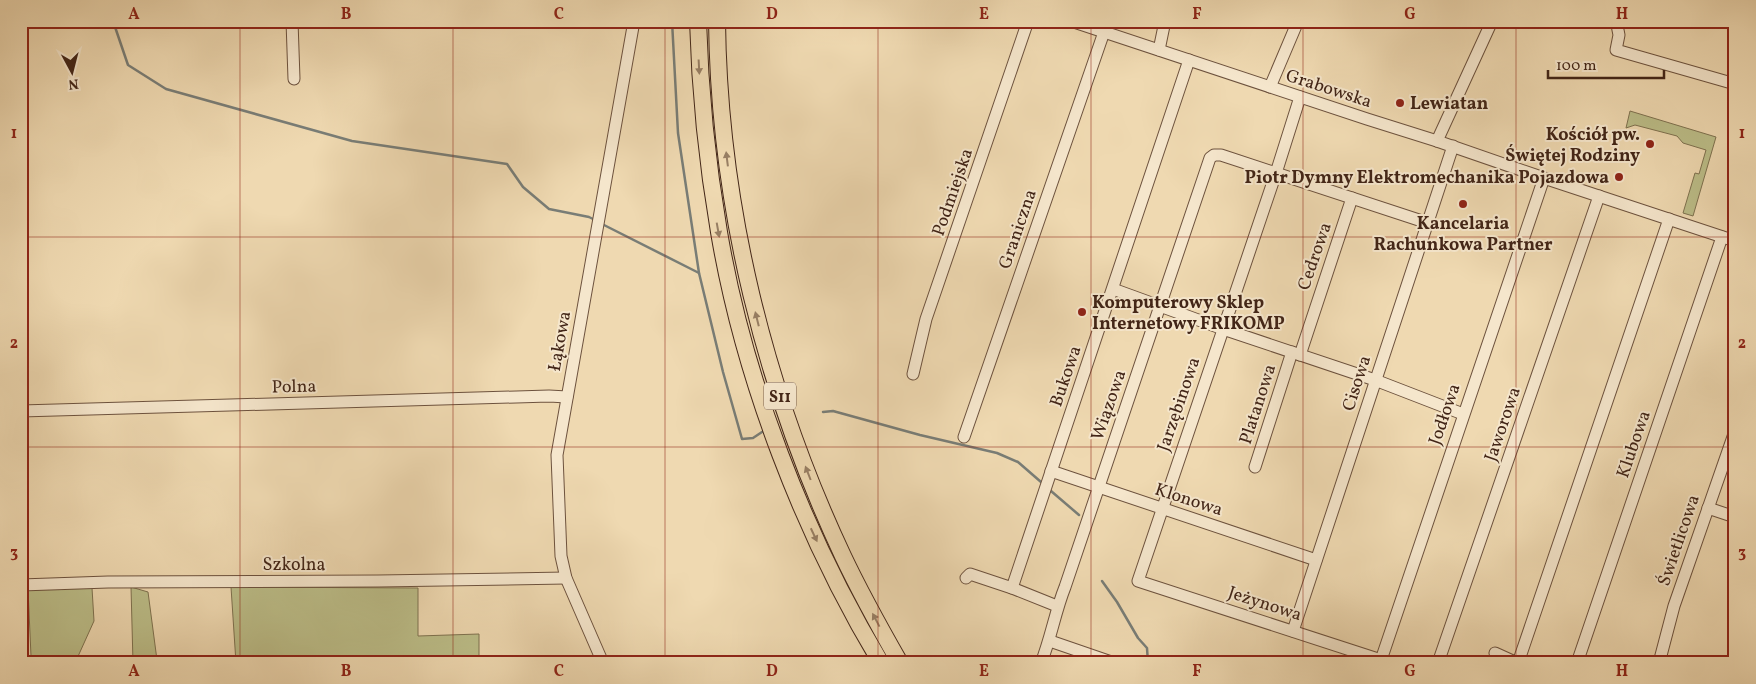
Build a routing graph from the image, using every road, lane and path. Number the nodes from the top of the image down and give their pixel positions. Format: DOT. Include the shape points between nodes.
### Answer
graph roads {
  1 [pos="292,21"];
  2 [pos="634,21"];
  3 [pos="698,21"];
  4 [pos="717,21"];
  5 [pos="1028,21"];
  6 [pos="1071,21"];
  7 [pos="1166,21"];
  8 [pos="1298,21"];
  9 [pos="1492,21"];
  10 [pos="1613,21"];
  11 [pos="1104,32"];
  12 [pos="1159,50"];
  13 [pos="1189,60"];
  14 [pos="294,79"];
  15 [pos="1735,84"];
  16 [pos="1270,87"];
  17 [pos="1300,97"];
  18 [pos="1437,141"];
  19 [pos="1453,146"];
  20 [pos="1276,173"];
  21 [pos="1544,178"];
  22 [pos="1599,196"];
  23 [pos="1352,198"];
  24 [pos="1669,219"];
  25 [pos="1428,223"];
  26 [pos="1722,237"];
  27 [pos="1735,241"];
  28 [pos="1113,289"];
  29 [pos="1160,305"];
  30 [pos="1223,329"];
  31 [pos="1296,354"];
  32 [pos="913,374"];
  33 [pos="1375,380"];
  34 [pos="567,397"];
  35 [pos="21,411"];
  36 [pos="1463,414"];
  37 [pos="1735,431"];
  38 [pos="964,437"];
  39 [pos="1255,467"];
  40 [pos="1051,471"];
  41 [pos="1098,488"];
  42 [pos="1161,508"];
  43 [pos="1708,508"];
  44 [pos="1735,517"];
  45 [pos="1316,560"];
  46 [pos="566,578"];
  47 [pos="966,578"];
  48 [pos="1138,580"];
  49 [pos="21,585"];
  50 [pos="1012,588"];
  51 [pos="1057,606"];
  52 [pos="1293,631"];
  53 [pos="1050,641"];
  54 [pos="1495,653"];
  55 [pos="1380,662"];
  56 [pos="603,663"];
  57 [pos="881,663"];
  58 [pos="900,663"];
  59 [pos="1041,663"];
  60 [pos="1114,663"];
  61 [pos="1438,663"];
  62 [pos="1518,663"];
  63 [pos="1577,663"];
  64 [pos="1659,663"];
  1 -- 14 [label="street"];
  2 -- 34 [label="street, Łąkowa"];
  3 -- 57 [label="highway, S11, one-way" via="710,181 729,283 750,363 766,415 804,512 837,583"];
  58 -- 4 [label="highway, S11, one-way" via="825,515 791,428 759,327 728,174"];
  5 -- 32 [label="street, Podmiejska" via="926,319"];
  6 -- 11 [label="street, Grabowska"];
  7 -- 12 [label="street"];
  8 -- 16 [label="street"];
  9 -- 18 [label="street"];
  10 -- 15 [label="street" via="1617,25 1616,50"];
  11 -- 12 [label="street, Grabowska"];
  11 -- 38 [label="street, Graniczna"];
  12 -- 13 [label="street, Grabowska"];
  13 -- 16 [label="street, Grabowska"];
  13 -- 28 [label="street, Bukowa"];
  16 -- 17 [label="street, Grabowska"];
  17 -- 18 [label="street, Grabowska"];
  17 -- 20 [label="street, Jarzębinowa"];
  18 -- 19 [label="street, Grabowska"];
  19 -- 21 [label="street, Grabowska"];
  19 -- 25 [label="street, Cisowa"];
  20 -- 23 [label="street"];
  20 -- 29 [label="street, Wiązowa" via="1221,155 1214,154 1210,158"];
  20 -- 30 [label="street, Jarzębinowa"];
  21 -- 22 [label="street, Grabowska"];
  21 -- 36 [label="street, Jodłowa"];
  22 -- 24 [label="street, Grabowska"];
  22 -- 61 [label="street, Jaworowa"];
  23 -- 25 [label="street"];
  23 -- 31 [label="street, Cedrowa"];
  24 -- 26 [label="street, Grabowska"];
  24 -- 62 [label="street"];
  25 -- 33 [label="street, Cisowa"];
  26 -- 27 [label="street, Grabowska"];
  26 -- 63 [label="street, Klubowa"];
  28 -- 29 [label="street"];
  28 -- 40 [label="street, Bukowa"];
  29 -- 30 [label="street"];
  29 -- 41 [label="street, Wiązowa"];
  30 -- 31 [label="street"];
  30 -- 42 [label="street, Jarzębinowa"];
  31 -- 33 [label="street"];
  31 -- 39 [label="street, Platanowa"];
  33 -- 36 [label="street"];
  33 -- 45 [label="street, Cisowa"];
  34 -- 35 [label="street, Polna"];
  34 -- 46 [label="street, Łąkowa" via="558,455 561,556"];
  36 -- 55 [label="street, Jodłowa"];
  37 -- 43 [label="street, Świetlicowa"];
  40 -- 41 [label="street, Klonowa"];
  40 -- 50 [label="street, Bukowa"];
  41 -- 42 [label="street, Klonowa"];
  41 -- 51 [label="street, Wiązowa"];
  42 -- 45 [label="street, Klonowa"];
  42 -- 48 [label="street, Jarzębinowa"];
  43 -- 44 [label="street"];
  43 -- 64 [label="street, Świetlicowa" via="1674,606"];
  45 -- 52 [label="street, Cisowa"];
  46 -- 49 [label="street, Szkolna"];
  46 -- 56 [label="street, Łąkowa"];
  47 -- 50 [label="street" via="970,574"];
  48 -- 52 [label="street, Jeżynowa"];
  50 -- 51 [label="street"];
  51 -- 53 [label="street, Wiązowa"];
  52 -- 55 [label="street, Jeżynowa"];
  53 -- 59 [label="street, Wiązowa"];
  53 -- 60 [label="street"];
  54 -- 62 [label="street"];
}
